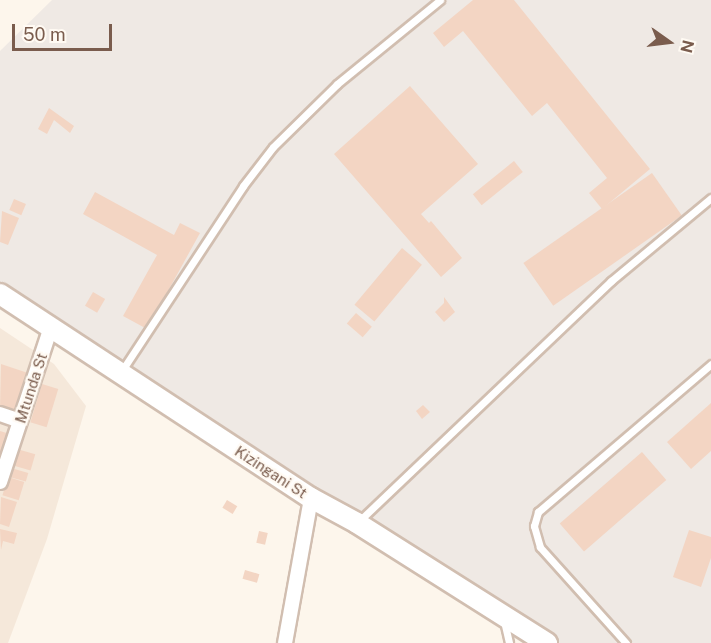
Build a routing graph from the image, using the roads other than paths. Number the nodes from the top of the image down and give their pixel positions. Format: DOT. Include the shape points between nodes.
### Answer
graph roads {
  1 [pos="440,0"];
  2 [pos="711,198"];
  3 [pos="0,294"];
  4 [pos="51,327"];
  5 [pos="711,364"];
  6 [pos="120,374"];
  7 [pos="0,414"];
  8 [pos="20,421"];
  9 [pos="0,482"];
  10 [pos="311,498"];
  11 [pos="357,522"];
  12 [pos="503,615"];
  13 [pos="285,643"];
  14 [pos="509,643"];
  15 [pos="547,643"];
  16 [pos="626,643"];
  1 -- 6 [label="lane" via="337,84 273,147 243,186"];
  2 -- 11 [label="lane" via="611,281"];
  3 -- 4 [label="street, Kizingani St"];
  4 -- 6 [label="street, Kizingani St"];
  4 -- 8 [label="street, Mtunda St"];
  5 -- 16 [label="lane" via="538,512 534,526 540,547"];
  6 -- 10 [label="street, Kizingani St"];
  7 -- 8 [label="street"];
  8 -- 9 [label="street, Mtunda St"];
  10 -- 11 [label="street, Kizingani St"];
  10 -- 13 [label="street"];
  11 -- 12 [label="street, Kizingani St"];
  12 -- 14 [label="lane"];
  12 -- 15 [label="street, Kizingani St"];
}
